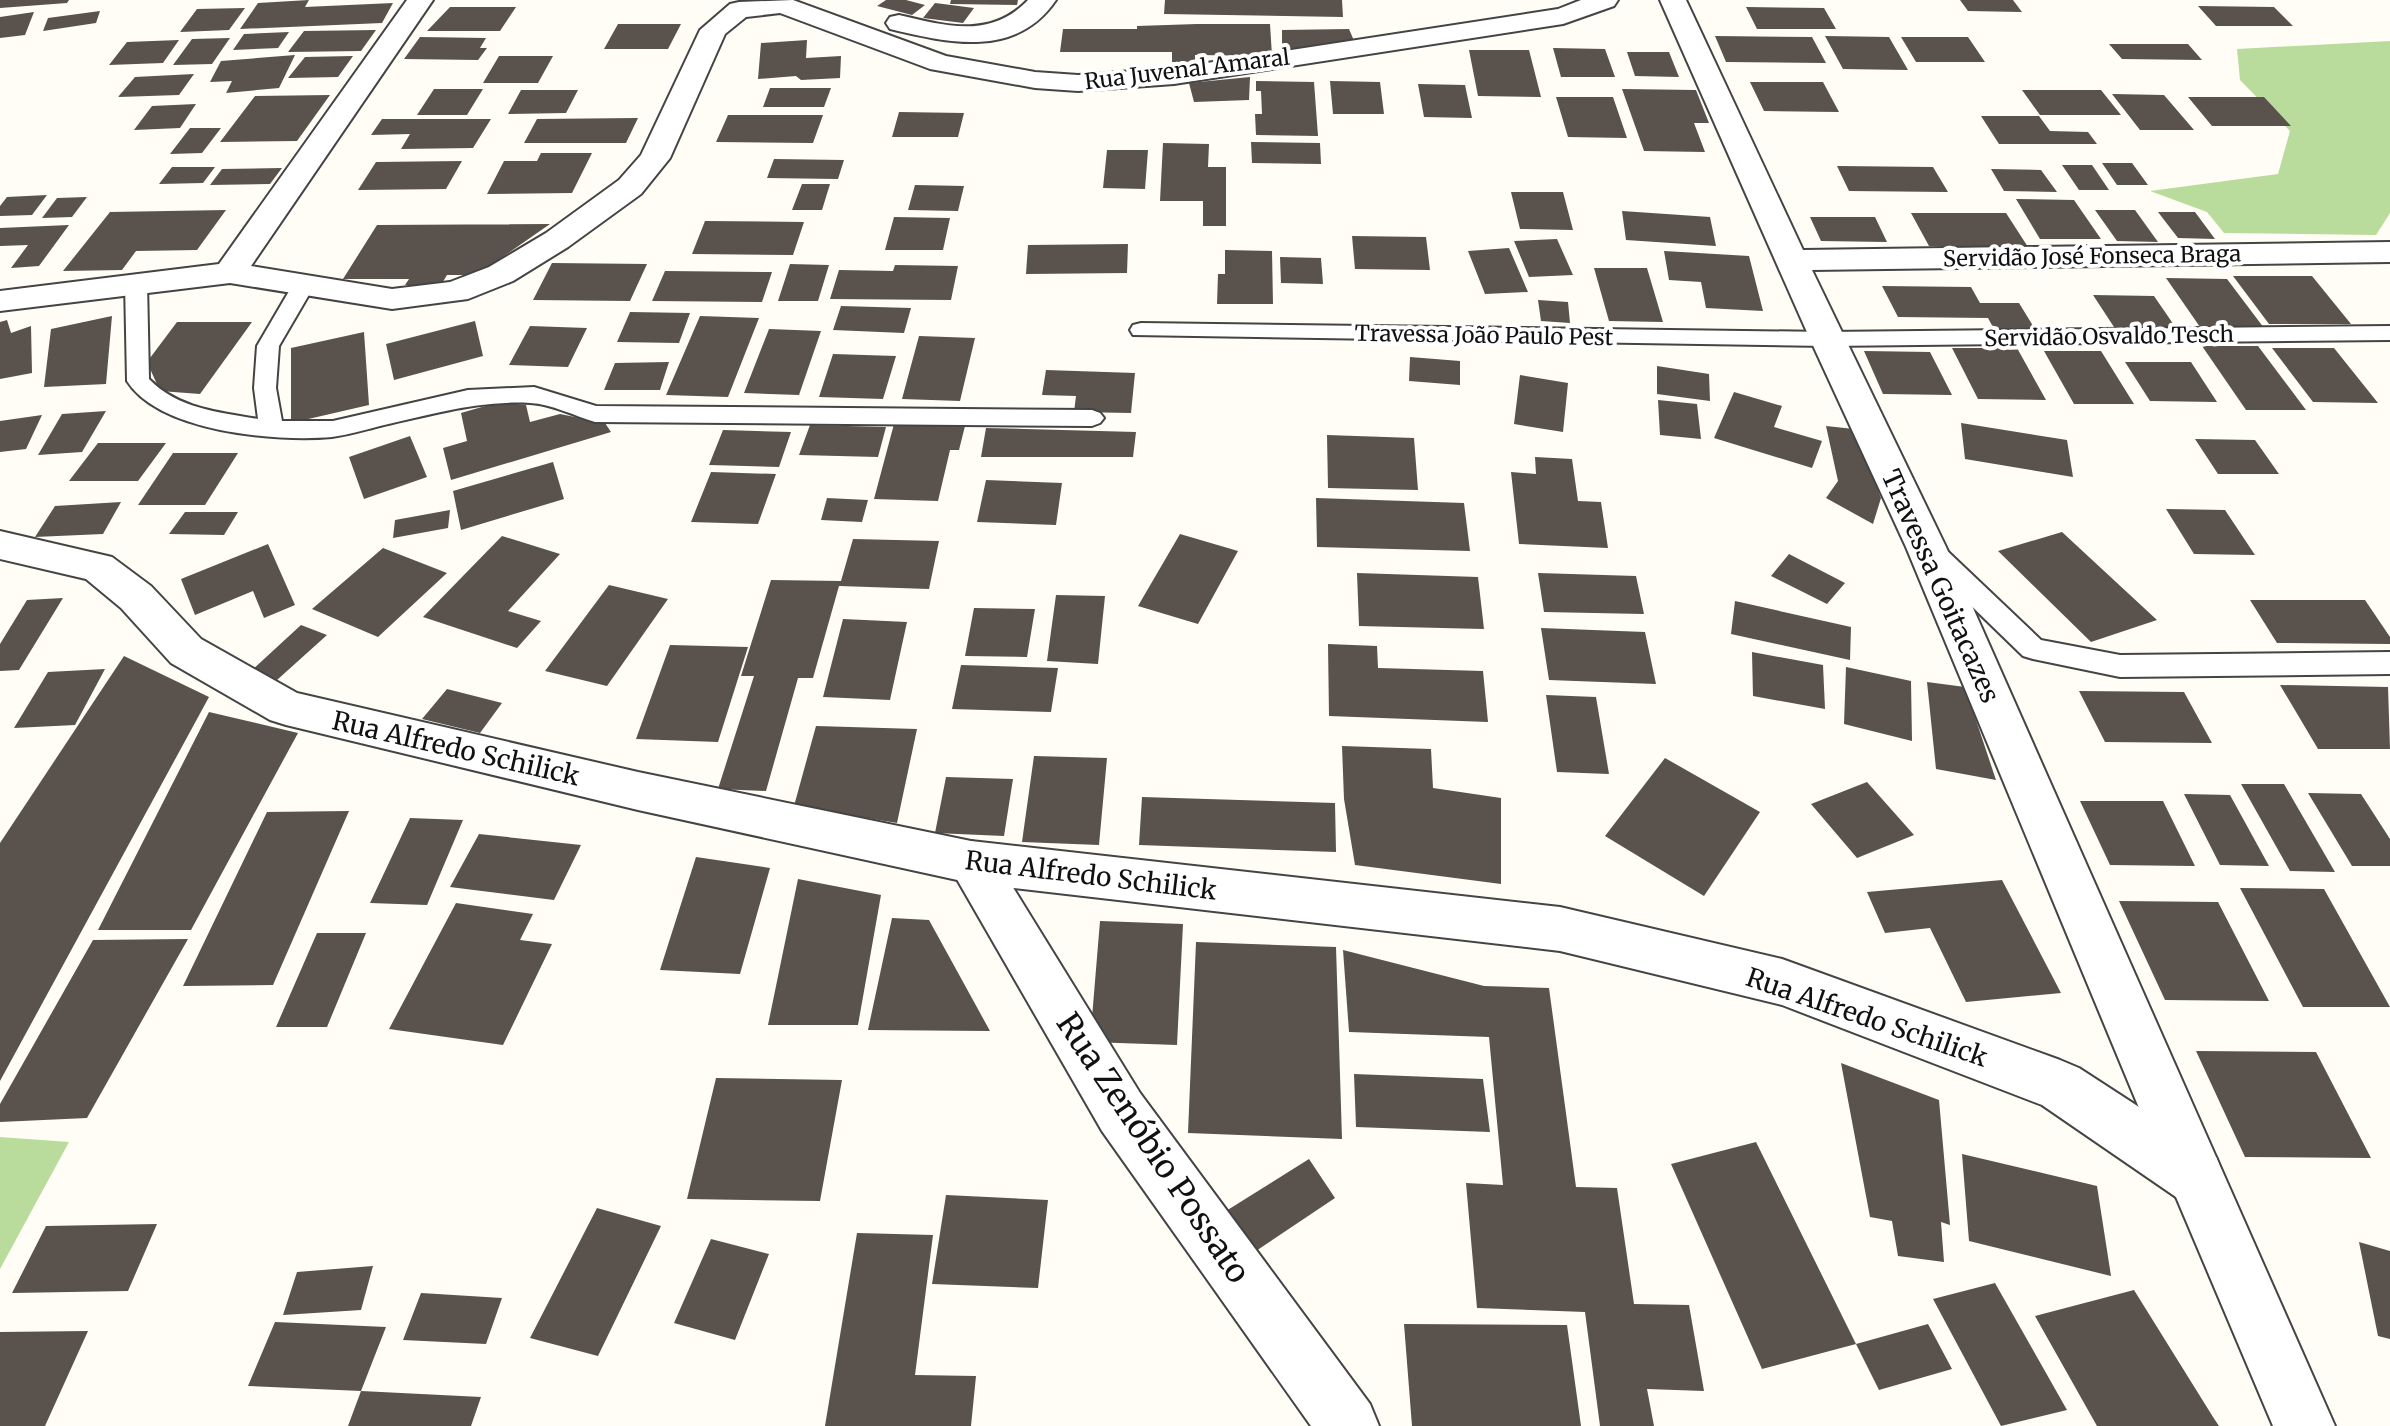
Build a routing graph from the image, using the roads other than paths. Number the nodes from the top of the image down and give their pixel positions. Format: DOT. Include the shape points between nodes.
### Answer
graph roads {
  1 [pos="420,0"];
  2 [pos="1043,0"];
  3 [pos="1605,0"];
  4 [pos="1673,0"];
  5 [pos="782,5"];
  6 [pos="2390,252"];
  7 [pos="1793,260"];
  8 [pos="230,273"];
  9 [pos="136,282"];
  10 [pos="303,286"];
  11 [pos="0,301"];
  12 [pos="1141,330"];
  13 [pos="2390,333"];
  14 [pos="1827,339"];
  15 [pos="1092,418"];
  16 [pos="271,429"];
  17 [pos="0,545"];
  18 [pos="1926,547"];
  19 [pos="2390,663"];
  20 [pos="971,862"];
  21 [pos="2196,1177"];
  22 [pos="1348,1426"];
  23 [pos="2304,1426"];
  1 -- 8 [label="street"];
  2 -- 5 [label="street" via="1013,28 981,36 949,35 828,6"];
  3 -- 5 [label="street, Rua Juvenal Amaral" via="1563,16 1174,76 1078,83 940,63"];
  4 -- 7 [label="street, Travessa Goitacazes"];
  5 -- 10 [label="street, Rua Juvenal Amaral" via="739,10 725,18 713,30 655,158 630,187 501,274 425,298 392,299"];
  6 -- 7 [label="street, Servidão José Fonseca Braga"];
  7 -- 14 [label="street, Travessa Goitacazes"];
  8 -- 9 [label="street, Rua Juvenal Amaral"];
  8 -- 10 [label="street, Rua Juvenal Amaral"];
  9 -- 11 [label="street, Rua Juvenal Amaral"];
  9 -- 16 [label="lane" via="138,381 153,397 189,414"];
  10 -- 16 [label="lane" via="268,346 264,368"];
  12 -- 14 [label="lane, Travessa João Paulo Pest"];
  13 -- 14 [label="lane, Servidão Osvaldo Tesch"];
  14 -- 18 [label="street, Travessa Goitacazes"];
  15 -- 16 [label="lane" via="595,414 534,395 468,398 333,429"];
  17 -- 20 [label="street, Rua Alfredo Schilick" via="98,567 136,597 186,651 286,708"];
  18 -- 19 [label="lane" via="2033,649 2120,666"];
  18 -- 21 [label="street, Travessa Goitacazes"];
  20 -- 21 [label="street, Rua Alfredo Schilick" via="1560,929 1782,982 2060,1086"];
  20 -- 22 [label="street, Rua Zenóbio Possato" via="1121,1112"];
  21 -- 23 [label="street, Travessa Goitacazes"];
}
